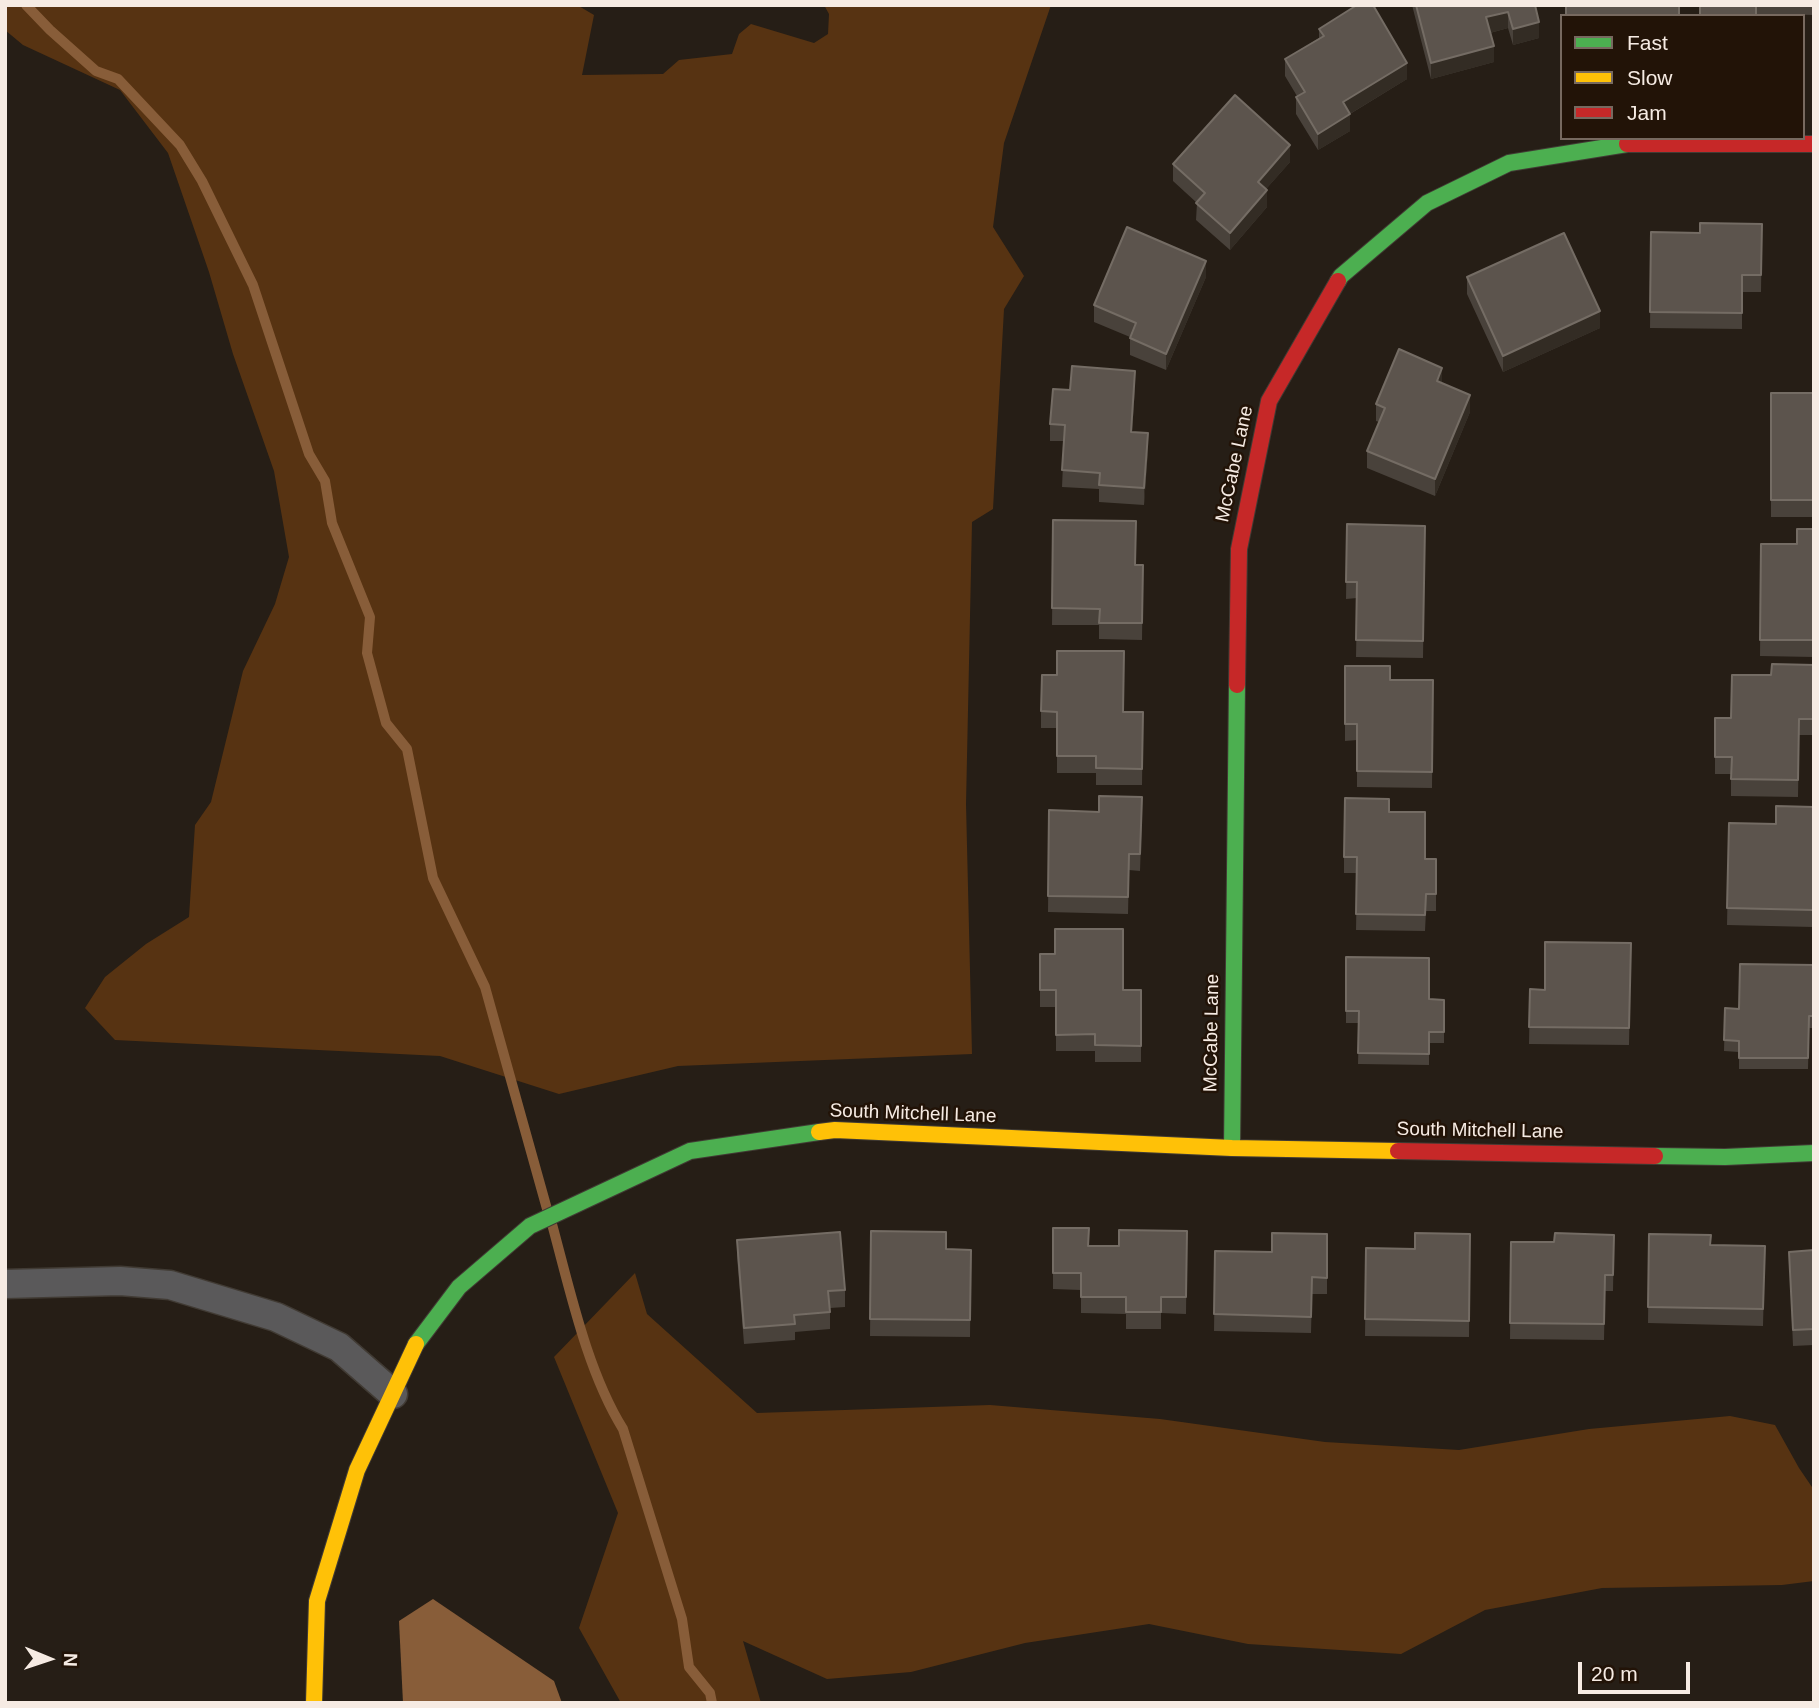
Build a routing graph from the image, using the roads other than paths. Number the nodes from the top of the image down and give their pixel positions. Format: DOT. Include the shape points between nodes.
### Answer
graph roads {
  1 [pos="1814,144"];
  2 [pos="1232,1147"];
  3 [pos="1814,1153"];
  4 [pos="5,1284"];
  5 [pos="393,1394"];
  6 [pos="314,1703"];
  1 -- 2 [label="street, McCabe Lane" via="1623,144 1509,163 1427,203 1341,276 1269,401 1239,549"];
  2 -- 3 [label="street, South Mitchell Lane" via="1725,1157"];
  2 -- 5 [label="street, South Mitchell Lane" via="835,1130 690,1151 530,1226 459,1287 418,1340"];
  4 -- 5 [label="street" via="120,1281 170,1285 276,1317 339,1347"];
  5 -- 6 [label="street, South Mitchell Lane" via="357,1470 317,1601"];
}
